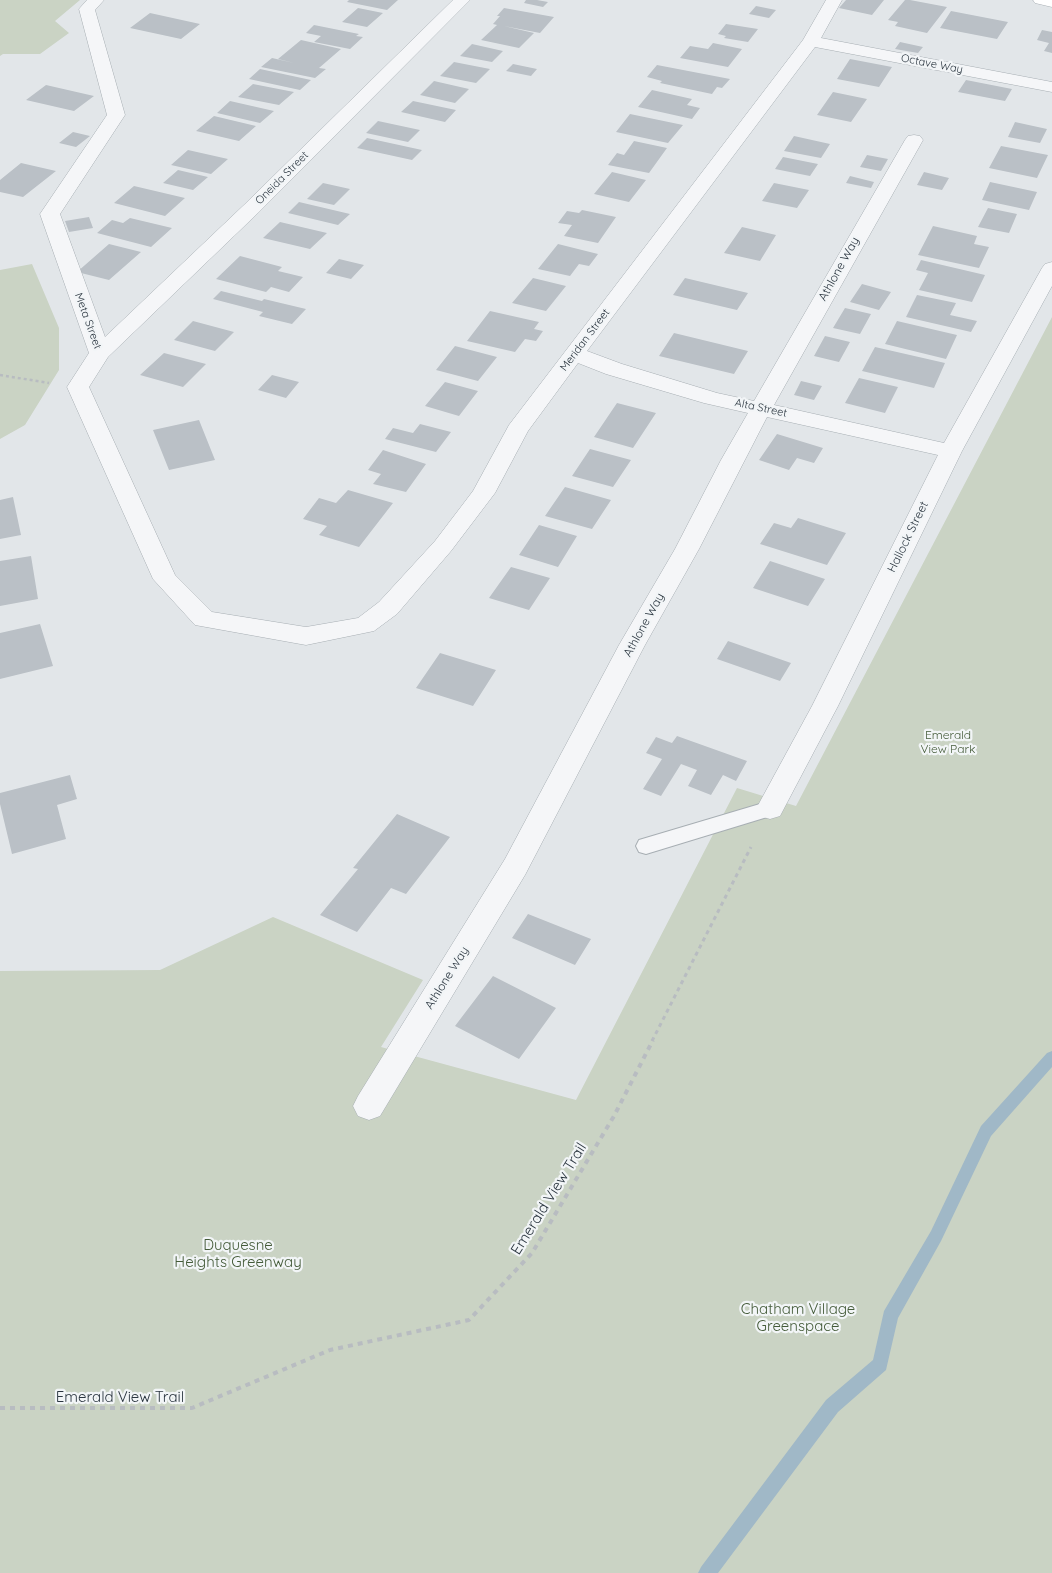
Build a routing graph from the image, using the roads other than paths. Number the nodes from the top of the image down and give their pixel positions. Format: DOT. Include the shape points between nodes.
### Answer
graph roads {
  1 [pos="96,0"];
  2 [pos="462,0"];
  3 [pos="834,0"];
  4 [pos="1040,0"];
  5 [pos="1052,2"];
  6 [pos="811,41"];
  7 [pos="1052,87"];
  8 [pos="914,140"];
  9 [pos="1052,268"];
  10 [pos="100,353"];
  11 [pos="575,354"];
  12 [pos="761,408"];
  13 [pos="951,450"];
  14 [pos="306,636"];
  15 [pos="770,809"];
  16 [pos="646,846"];
  17 [pos="368,1106"];
  1 -- 10 [label="street, Meta Street" via="87,9 116,115 50,214"];
  2 -- 10 [label="street, Oneida Street"];
  3 -- 6 [label="street, Meridan Street"];
  4 -- 5 [label="street"];
  6 -- 7 [label="street, Octave Way"];
  6 -- 11 [label="street, Meridan Street"];
  8 -- 12 [label="street, Athlone Way"];
  9 -- 13 [label="street, Hallock Street"];
  10 -- 14 [label="street, Meta Street" via="78,387 165,579 204,619"];
  11 -- 12 [label="street, Alta Street" via="671,386"];
  11 -- 14 [label="street, Meridan Street" via="517,430 483,493 443,546 388,608 364,625"];
  12 -- 13 [label="street, Alta Street"];
  12 -- 17 [label="street, Athlone Way" via="515,867"];
  13 -- 15 [label="street, Hallock Street" via="825,706"];
  15 -- 16 [label="lane"];
}
